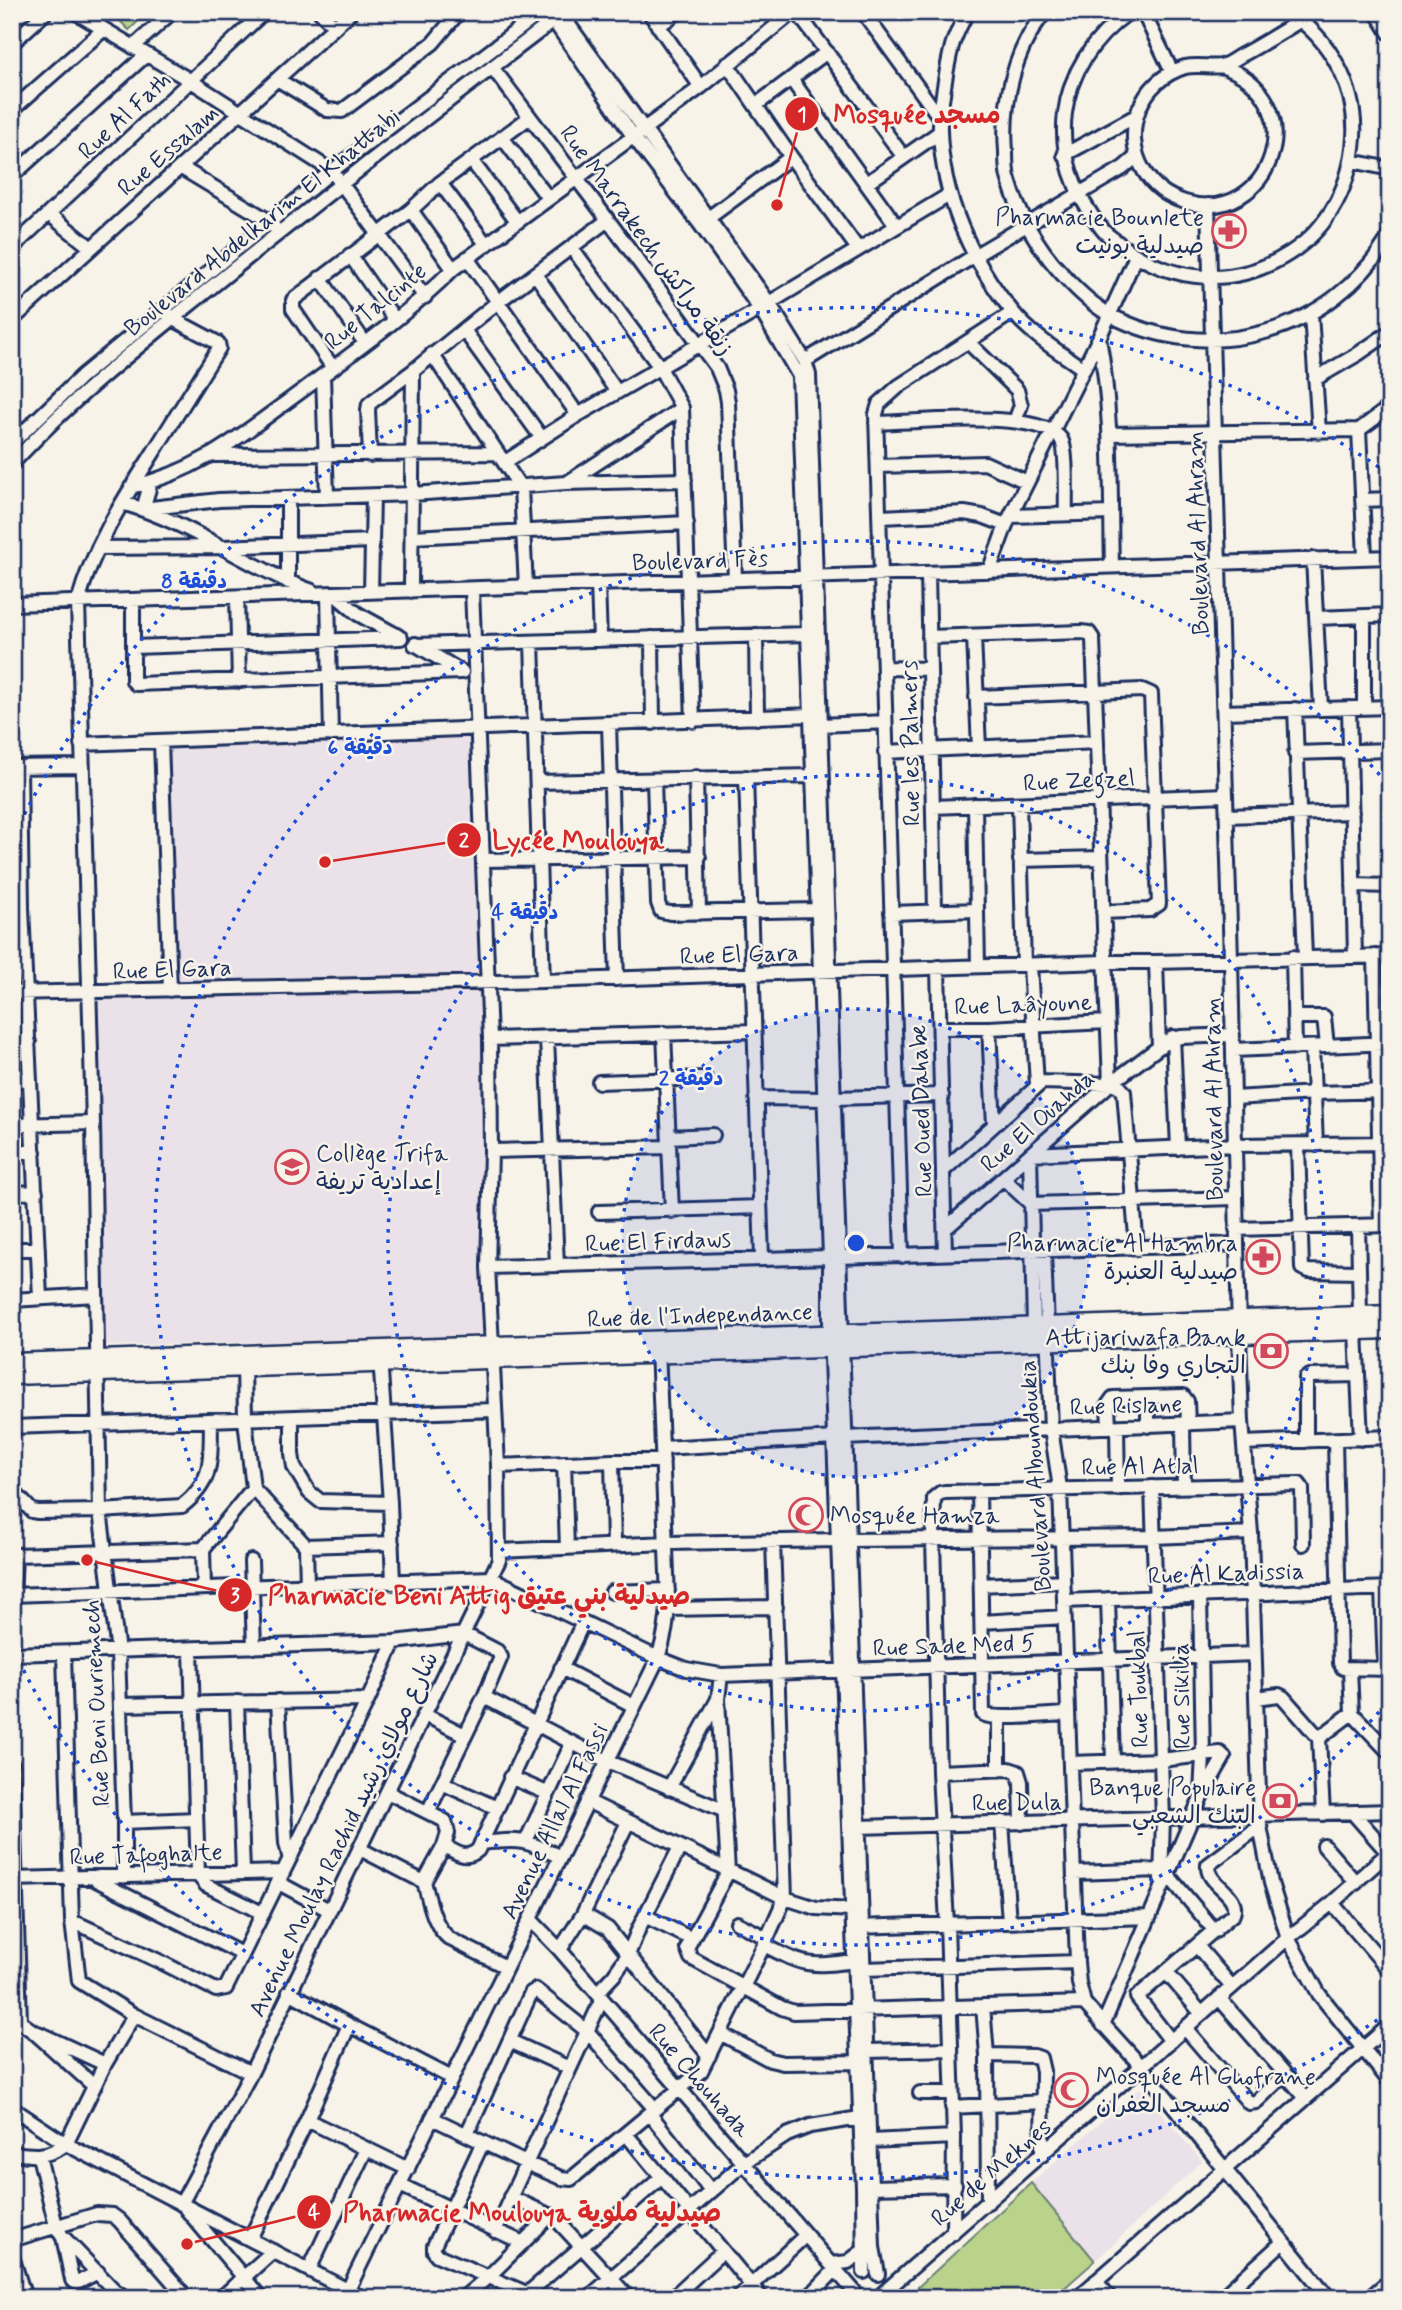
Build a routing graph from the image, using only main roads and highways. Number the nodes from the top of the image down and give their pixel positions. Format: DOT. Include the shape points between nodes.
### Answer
graph roads {
  1 [pos="1390,1314"];
  2 [pos="1358,1323"];
  3 [pos="1390,1330"];
  4 [pos="12,1362"];
  5 [pos="97,1366"];
  6 [pos="12,1376"];
  1 -- 2 [label="main road, Rue de l'Independance"];
  2 -- 3 [label="main road, Rue de l'Independance"];
  2 -- 5 [label="main road, Rue de l'Independance"];
  4 -- 5 [label="main road, Rue de l'Independance"];
  5 -- 6 [label="main road, Rue de l'Independance"];
}
